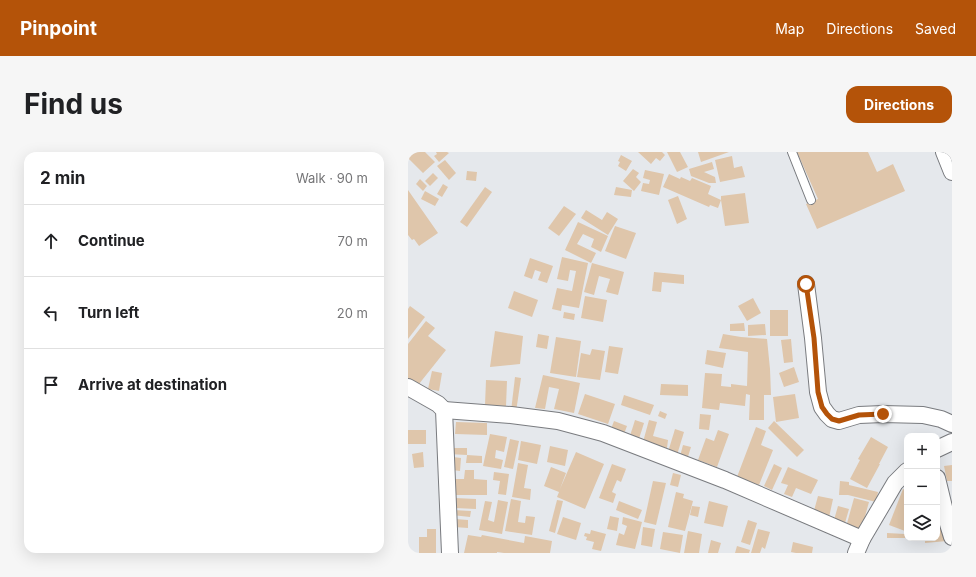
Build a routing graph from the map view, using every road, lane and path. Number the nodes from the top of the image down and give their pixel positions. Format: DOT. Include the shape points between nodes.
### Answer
graph roads {
  1 [pos="792,152"];
  2 [pos="944,152"];
  3 [pos="952,172"];
  4 [pos="811,200"];
  5 [pos="806,284"];
  6 [pos="408,387"];
  7 [pos="444,410"];
  8 [pos="952,424"];
  9 [pos="952,442"];
  10 [pos="940,448"];
  11 [pos="904,473"];
  12 [pos="940,491"];
  13 [pos="952,537"];
  14 [pos="859,546"];
  15 [pos="450,553"];
  1 -- 4 [label="lane"];
  2 -- 3 [label="street"];
  5 -- 8 [label="street" via="818,392 822,407 832,419 839,421 859,415 923,415"];
  6 -- 7 [label="street"];
  7 -- 14 [label="street" via="558,421 603,433 725,480"];
  7 -- 15 [label="street"];
  9 -- 10 [label="street"];
  11 -- 14 [label="street" via="895,483"];
  12 -- 13 [label="street"];
}
